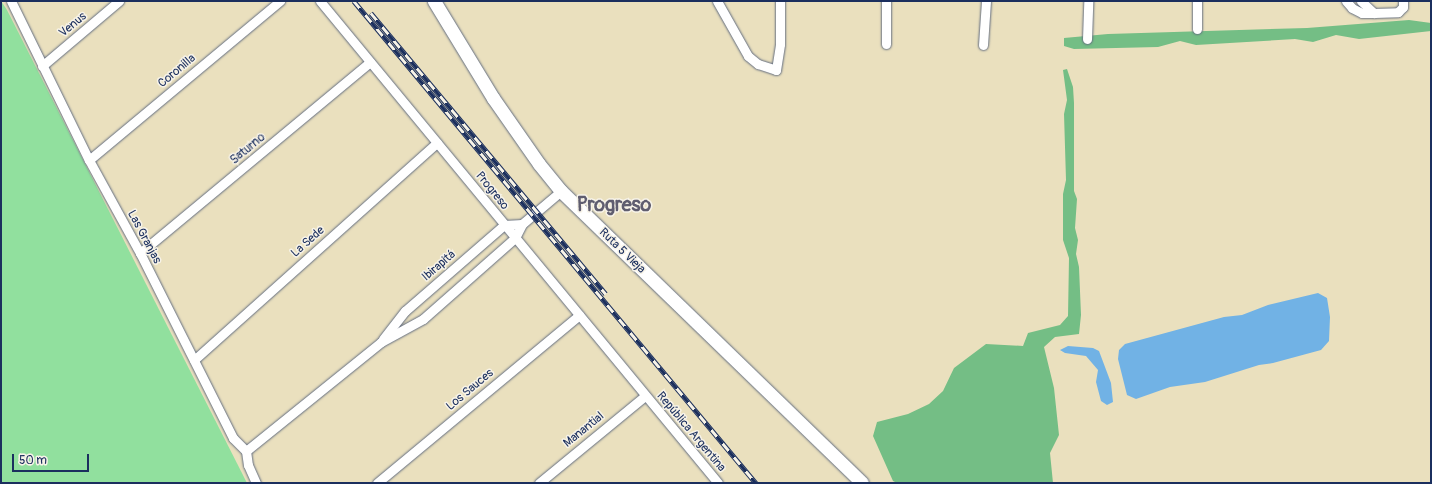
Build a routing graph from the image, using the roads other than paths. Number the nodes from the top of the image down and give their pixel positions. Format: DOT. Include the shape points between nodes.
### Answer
graph roads {
  1 [pos="11,1"];
  2 [pos="120,1"];
  3 [pos="280,1"];
  4 [pos="320,1"];
  5 [pos="434,1"];
  6 [pos="717,1"];
  7 [pos="780,1"];
  8 [pos="886,1"];
  9 [pos="986,1"];
  10 [pos="1088,1"];
  11 [pos="1197,1"];
  12 [pos="1346,1"];
  13 [pos="1361,1"];
  14 [pos="1403,4"];
  15 [pos="1374,13"];
  16 [pos="1197,29"];
  17 [pos="1087,39"];
  18 [pos="886,44"];
  19 [pos="983,44"];
  20 [pos="370,62"];
  21 [pos="42,66"];
  22 [pos="437,143"];
  23 [pos="90,160"];
  24 [pos="561,191"];
  25 [pos="522,224"];
  26 [pos="504,225"];
  27 [pos="516,238"];
  28 [pos="140,253"];
  29 [pos="579,315"];
  30 [pos="381,342"];
  31 [pos="194,360"];
  32 [pos="645,396"];
  33 [pos="246,451"];
  34 [pos="256,483"];
  35 [pos="377,483"];
  36 [pos="539,483"];
  37 [pos="718,483"];
  38 [pos="862,483"];
  1 -- 21 [label="street, Las Granjas"];
  2 -- 21 [label="street, Venus"];
  3 -- 23 [label="street, Coronilla"];
  4 -- 20 [label="street, Progreso"];
  5 -- 24 [label="street, Ruta 5 Vieja" via="493,98"];
  6 -- 7 [label="street" via="748,56 758,64 776,70 780,44"];
  8 -- 18 [label="street"];
  9 -- 19 [label="street"];
  10 -- 17 [label="street"];
  11 -- 16 [label="street"];
  12 -- 15 [label="street" via="1362,13"];
  13 -- 15 [label="street"];
  14 -- 15 [label="street" via="1398,12"];
  20 -- 22 [label="street, Progreso"];
  20 -- 28 [label="street, Saturno"];
  21 -- 23 [label="street, Las Granjas"];
  22 -- 26 [label="street, Progreso"];
  22 -- 31 [label="street, La Sede"];
  23 -- 28 [label="street, Las Granjas"];
  24 -- 25 [label="street, Ibirapitá"];
  24 -- 38 [label="street, Ruta 5 Vieja"];
  25 -- 26 [label="street"];
  25 -- 27 [label="street, Ibirapitá"];
  26 -- 27 [label="street, Progreso"];
  26 -- 30 [label="street, Ibirapitá" via="405,311"];
  27 -- 29 [label="street, Progreso"];
  27 -- 30 [label="street, Ibirapitá" via="423,319"];
  28 -- 31 [label="street, Las Granjas"];
  29 -- 32 [label="street, Progreso"];
  29 -- 35 [label="street, Los Sauces"];
  30 -- 33 [label="street, Ibirapitá"];
  31 -- 33 [label="street, Las Granjas" via="233,438"];
  32 -- 36 [label="street, Manantial"];
  32 -- 37 [label="street, República Argentina"];
  33 -- 34 [label="street" via="248,465"];
}
